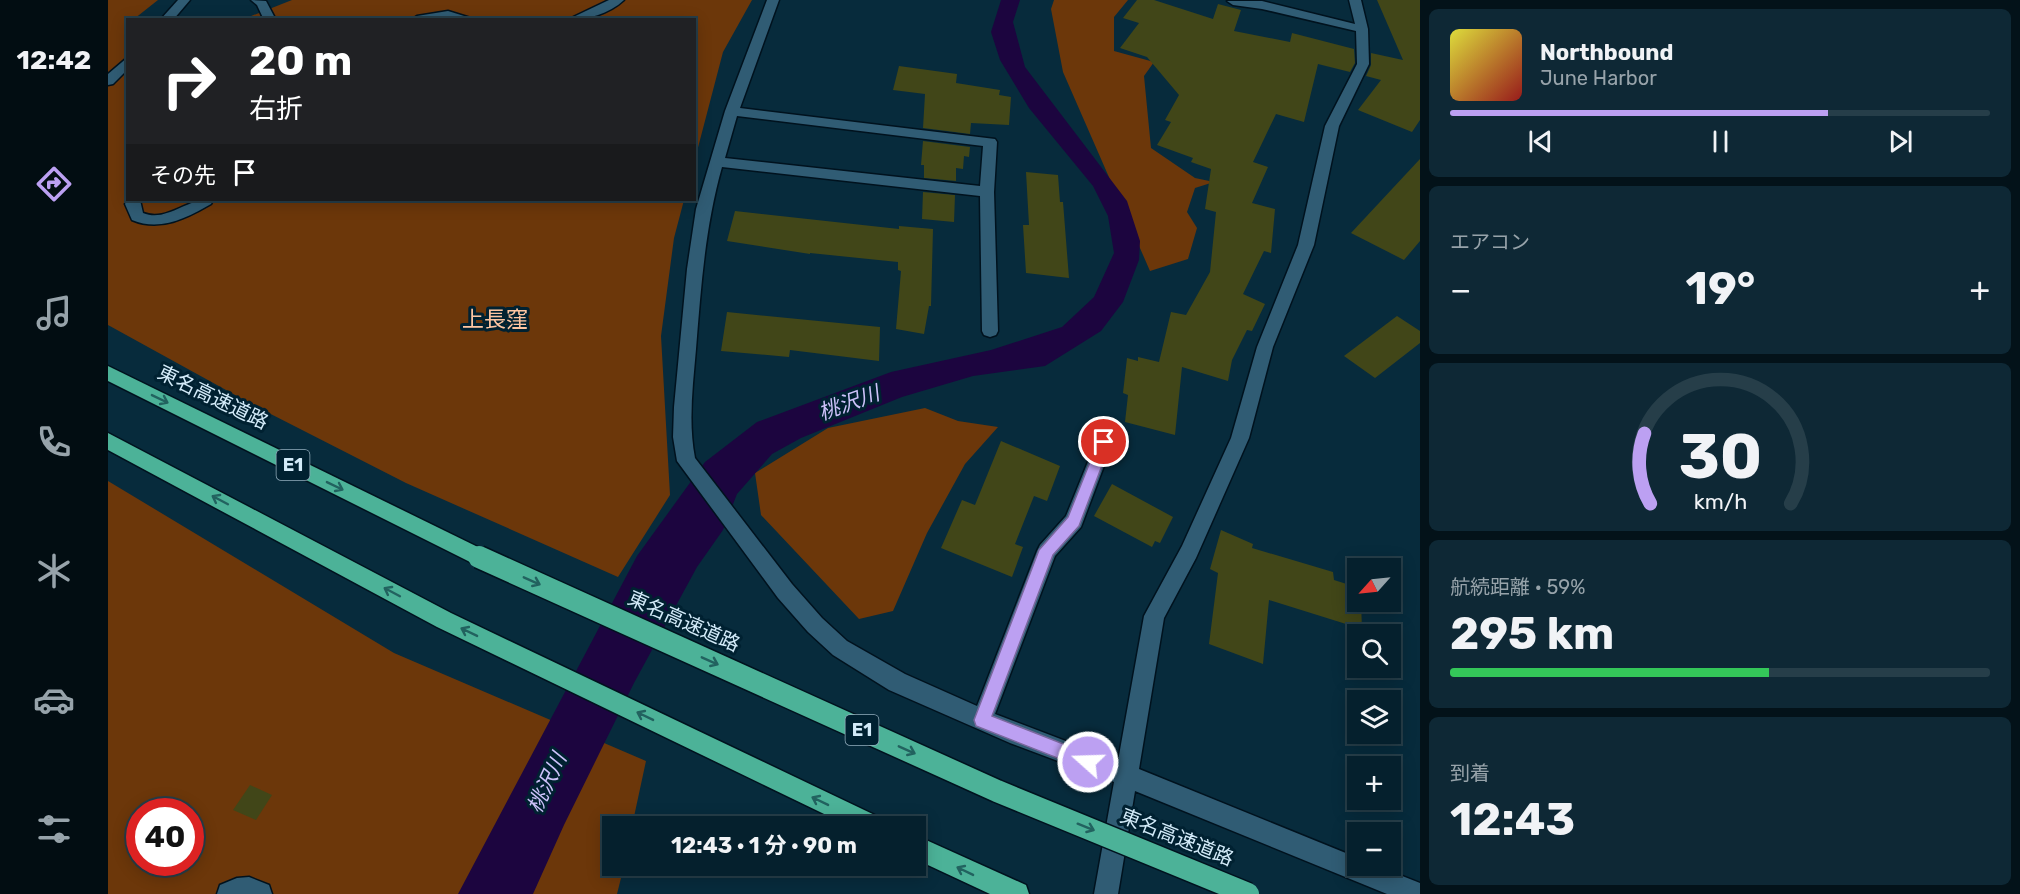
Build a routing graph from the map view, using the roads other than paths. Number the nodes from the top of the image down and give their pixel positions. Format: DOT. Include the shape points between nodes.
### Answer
graph roads {
  1 [pos="184,0"];
  2 [pos="256,0"];
  3 [pos="618,0"];
  4 [pos="773,0"];
  5 [pos="1355,0"];
  6 [pos="1233,1"];
  7 [pos="1252,2"];
  8 [pos="168,18"];
  9 [pos="269,18"];
  10 [pos="429,18"];
  11 [pos="461,18"];
  12 [pos="578,18"];
  13 [pos="1362,29"];
  14 [pos="126,63"];
  15 [pos="108,81"];
  16 [pos="732,111"];
  17 [pos="718,162"];
  18 [pos="987,192"];
  19 [pos="133,201"];
  20 [pos="204,201"];
  21 [pos="990,331"];
  22 [pos="108,373"];
  23 [pos="108,441"];
  24 [pos="1104,442"];
  25 [pos="982,720"];
  26 [pos="1127,776"];
  27 [pos="852,816"];
  28 [pos="926,852"];
  29 [pos="229,894"];
  30 [pos="260,894"];
  31 [pos="1017,894"];
  32 [pos="1106,894"];
  33 [pos="1248,894"];
  34 [pos="1417,894"];
  1 -- 8 [label="street"];
  2 -- 9 [label="street" via="262,3"];
  3 -- 12 [label="street"];
  4 -- 16 [label="street"];
  5 -- 13 [label="street"];
  6 -- 7 [label="street"];
  7 -- 13 [label="street"];
  10 -- 11 [label="street"];
  13 -- 26 [label="street" via="1363,64 1332,126 1306,245 1265,347 1240,438 1189,552 1154,616"];
  14 -- 15 [label="street"];
  16 -- 17 [label="street"];
  16 -- 18 [label="street" via="990,142"];
  17 -- 18 [label="street"];
  17 -- 25 [label="street" via="703,209 695,268 683,407 686,461 785,591 840,648 897,682"];
  18 -- 21 [label="street"];
  19 -- 20 [label="street" via="137,216 148,221 178,214"];
  22 -- 33 [label="highway, 東名高速道路 / E1, one-way, bridge" via="479,557 996,791"];
  27 -- 23 [label="highway, one-way" via="444,620"];
  24 -- 25 [label="street" via="1074,521 1047,550"];
  25 -- 26 [label="street"];
  26 -- 32 [label="street"];
  26 -- 34 [label="street"];
  31 -- 28 [label="highway, one-way"];
  29 -- 30 [label="street" via="252,889"];
}
